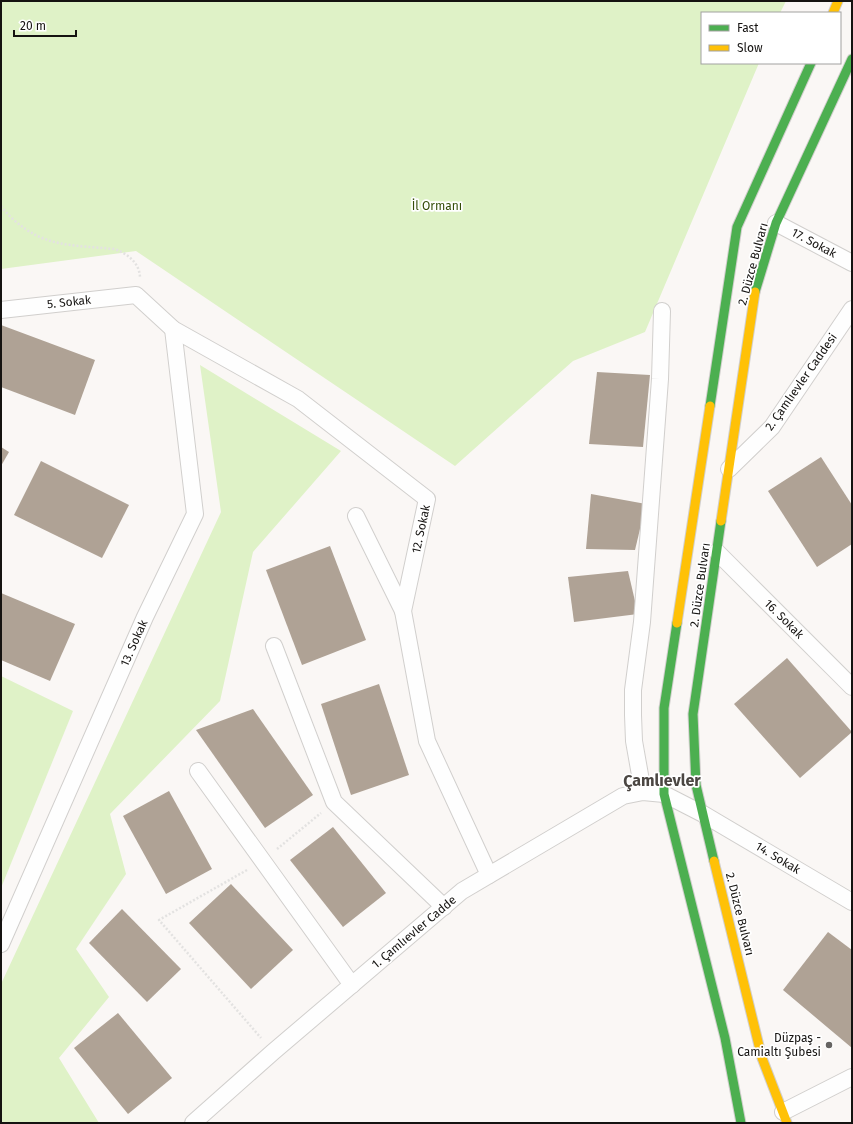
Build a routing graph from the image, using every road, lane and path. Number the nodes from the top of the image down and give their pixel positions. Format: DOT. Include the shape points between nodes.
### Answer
graph roads {
  1 [pos="838,1"];
  2 [pos="833,12"];
  3 [pos="852,59"];
  4 [pos="811,64"];
  5 [pos="1,206"];
  6 [pos="776,223"];
  7 [pos="852,263"];
  8 [pos="136,294"];
  9 [pos="852,309"];
  10 [pos="1,310"];
  11 [pos="662,311"];
  12 [pos="173,329"];
  13 [pos="729,469"];
  14 [pos="356,516"];
  15 [pos="717,552"];
  16 [pos="403,610"];
  17 [pos="274,646"];
  18 [pos="852,687"];
  19 [pos="198,771"];
  20 [pos="643,792"];
  21 [pos="664,794"];
  22 [pos="334,802"];
  23 [pos="703,814"];
  24 [pos="263,861"];
  25 [pos="489,875"];
  26 [pos="852,902"];
  27 [pos="444,907"];
  28 [pos="1,944"];
  29 [pos="352,985"];
  30 [pos="273,1052"];
  31 [pos="852,1077"];
  32 [pos="785,1117"];
  33 [pos="193,1123"];
  34 [pos="740,1123"];
  1 -- 2 [label="street"];
  3 -- 6 [label="street, 2. Düzce Bulvarı"];
  4 -- 21 [label="street, 2. Düzce Bulvarı" via="737,227 664,708"];
  5 -- 8 [label="path" via="13,220 27,230 57,244 89,246 128,255 138,268 140,276"];
  6 -- 7 [label="street, 17. Sokak"];
  6 -- 13 [label="street, 2. Düzce Bulvarı" via="755,293"];
  8 -- 10 [label="street, 5. Sokak"];
  8 -- 12 [label="street, 12. Sokak"];
  9 -- 13 [label="street, 2. Çamlıevler Caddesi" via="772,427"];
  11 -- 20 [label="street" via="660,379 642,622 633,690 634,740"];
  12 -- 16 [label="street, 12. Sokak" via="298,399 427,499"];
  12 -- 28 [label="street, 13. Sokak" via="195,514 145,617"];
  13 -- 15 [label="street, 2. Düzce Bulvarı"];
  14 -- 16 [label="street"];
  15 -- 18 [label="street, 16. Sokak"];
  15 -- 23 [label="street, 2. Düzce Bulvarı" via="693,714 696,785"];
  16 -- 25 [label="street, 12. Sokak" via="427,741"];
  17 -- 22 [label="street"];
  19 -- 24 [label="street"];
  20 -- 21 [label="street, 1. Çamlıevler Cadde"];
  20 -- 25 [label="street, 1. Çamlıevler Cadde" via="623,796"];
  21 -- 23 [label="street, 14. Sokak"];
  21 -- 34 [label="street, 2. Düzce Bulvarı" via="725,1038"];
  22 -- 24 [label="path"];
  22 -- 27 [label="street"];
  23 -- 26 [label="street, 14. Sokak"];
  23 -- 32 [label="street, 2. Düzce Bulvarı" via="762,1058"];
  24 -- 29 [label="street"];
  24 -- 30 [label="path" via="159,920"];
  25 -- 27 [label="street, 1. Çamlıevler Cadde" via="462,891"];
  27 -- 29 [label="street, 1. Çamlıevler Cadde"];
  29 -- 30 [label="street, 1. Çamlıevler Cadde"];
  30 -- 33 [label="street, 1. Çamlıevler Cadde"];
  31 -- 32 [label="street"];
}
